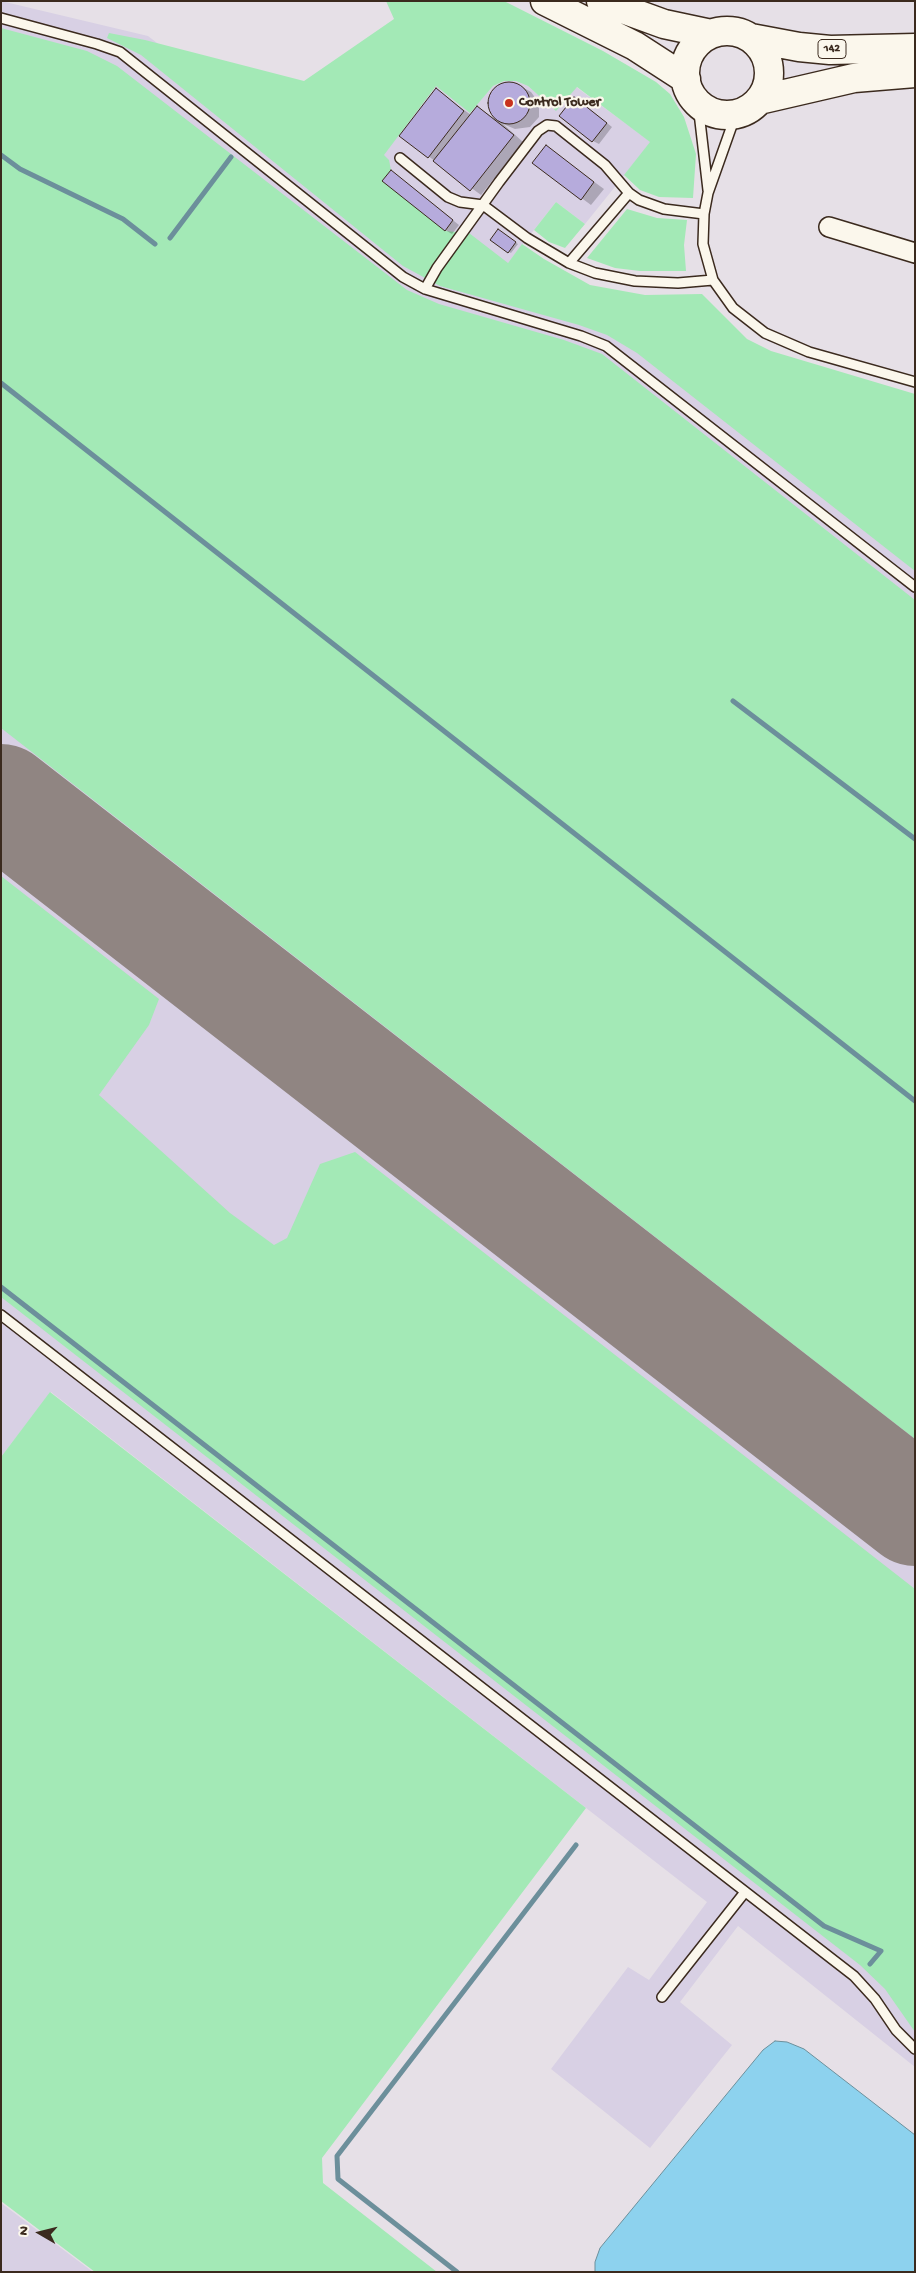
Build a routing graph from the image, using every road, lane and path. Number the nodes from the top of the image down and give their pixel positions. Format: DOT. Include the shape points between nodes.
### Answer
graph roads {
  1 [pos="545,1"];
  2 [pos="601,1"];
  3 [pos="1,18"];
  4 [pos="711,34"];
  5 [pos="751,38"];
  6 [pos="915,48"];
  7 [pos="915,72"];
  8 [pos="686,79"];
  9 [pos="759,100"];
  10 [pos="698,104"];
  11 [pos="736,114"];
  12 [pos="400,158"];
  13 [pos="629,193"];
  14 [pos="708,193"];
  15 [pos="483,205"];
  16 [pos="704,214"];
  17 [pos="829,227"];
  18 [pos="915,253"];
  19 [pos="569,262"];
  20 [pos="712,280"];
  21 [pos="425,289"];
  22 [pos="915,382"];
  23 [pos="915,586"];
  24 [pos="1,1315"];
  25 [pos="745,1892"];
  26 [pos="662,1996"];
  27 [pos="915,2049"];
  1 -- 8 [label="main road" via="635,46"];
  2 -- 4 [label="main road, 142" via="664,24"];
  3 -- 21 [label="lane" via="120,52 403,276"];
  4 -- 5 [label="main road, 142" via="739,32"];
  4 -- 8 [label="main road" via="691,52 686,65"];
  5 -- 6 [label="main road, 142" via="830,50"];
  5 -- 9 [label="main road" via="764,54 769,74"];
  7 -- 9 [label="main road" via="854,78"];
  8 -- 10 [label="main road"];
  9 -- 11 [label="main road"];
  10 -- 11 [label="main road" via="716,113"];
  10 -- 14 [label="lane"];
  11 -- 14 [label="lane"];
  12 -- 15 [label="lane" via="448,197"];
  13 -- 15 [label="lane" via="604,165 556,126 547,125 538,131"];
  13 -- 16 [label="lane" via="664,209"];
  13 -- 19 [label="lane"];
  14 -- 16 [label="lane"];
  15 -- 19 [label="lane" via="528,238"];
  15 -- 21 [label="lane"];
  16 -- 20 [label="lane" via="703,244"];
  17 -- 18 [label="street"];
  19 -- 20 [label="lane" via="594,273 635,281 678,283"];
  20 -- 22 [label="lane" via="734,308 765,333 809,352"];
  21 -- 23 [label="lane" via="606,346"];
  24 -- 25 [label="lane"];
  25 -- 26 [label="lane"];
  25 -- 27 [label="lane" via="854,1976"];
}
